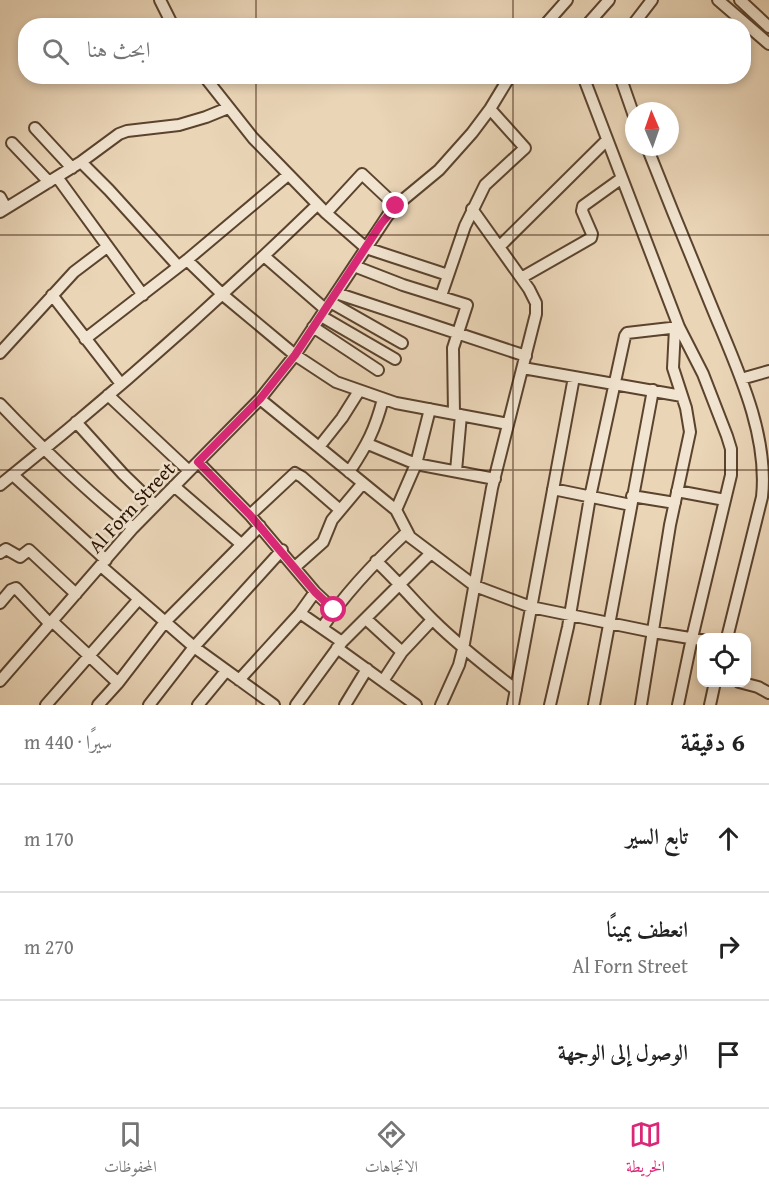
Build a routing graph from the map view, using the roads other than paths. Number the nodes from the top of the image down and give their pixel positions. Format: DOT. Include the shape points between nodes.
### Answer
graph roads {
  1 [pos="160,0"];
  2 [pos="567,0"];
  3 [pos="609,0"];
  4 [pos="652,0"];
  5 [pos="718,0"];
  6 [pos="740,0"];
  7 [pos="169,18"];
  8 [pos="551,18"];
  9 [pos="593,18"];
  10 [pos="638,18"];
  11 [pos="739,18"];
  12 [pos="769,27"];
  13 [pos="751,28"];
  14 [pos="769,44"];
  15 [pos="210,84"];
  16 [pos="505,84"];
  17 [pos="585,84"];
  18 [pos="623,84"];
  19 [pos="629,102"];
  20 [pos="228,108"];
  21 [pos="490,109"];
  22 [pos="35,128"];
  23 [pos="607,140"];
  24 [pos="12,144"];
  25 [pos="651,156"];
  26 [pos="77,165"];
  27 [pos="288,175"];
  28 [pos="622,178"];
  29 [pos="53,180"];
  30 [pos="0,197"];
  31 [pos="396,206"];
  32 [pos="321,209"];
  33 [pos="472,209"];
  34 [pos="3,210"];
  35 [pos="498,247"];
  36 [pos="107,248"];
  37 [pos="366,248"];
  38 [pos="264,256"];
  39 [pos="183,263"];
  40 [pos="354,266"];
  41 [pos="448,275"];
  42 [pos="521,278"];
  43 [pos="52,295"];
  44 [pos="143,295"];
  45 [pos="223,296"];
  46 [pos="441,296"];
  47 [pos="328,305"];
  48 [pos="313,327"];
  49 [pos="677,327"];
  50 [pos="458,334"];
  51 [pos="85,339"];
  52 [pos="402,343"];
  53 [pos="0,353"];
  54 [pos="295,355"];
  55 [pos="526,356"];
  56 [pos="395,359"];
  57 [pos="523,368"];
  58 [pos="378,370"];
  59 [pos="769,371"];
  60 [pos="574,377"];
  61 [pos="741,379"];
  62 [pos="121,384"];
  63 [pos="613,385"];
  64 [pos="653,390"];
  65 [pos="359,391"];
  66 [pos="108,395"];
  67 [pos="682,396"];
  68 [pos="260,399"];
  69 [pos="383,399"];
  70 [pos="0,404"];
  71 [pos="430,409"];
  72 [pos="458,414"];
  73 [pos="76,422"];
  74 [pos="508,424"];
  75 [pos="368,444"];
  76 [pos="319,447"];
  77 [pos="45,450"];
  78 [pos="198,462"];
  79 [pos="416,464"];
  80 [pos="189,471"];
  81 [pos="456,471"];
  82 [pos="349,472"];
  83 [pos="13,475"];
  84 [pos="495,479"];
  85 [pos="363,483"];
  86 [pos="0,485"];
  87 [pos="174,486"];
  88 [pos="553,489"];
  89 [pos="677,491"];
  90 [pos="590,497"];
  91 [pos="766,498"];
  92 [pos="631,500"];
  93 [pos="725,500"];
  94 [pos="675,503"];
  95 [pos="155,505"];
  96 [pos="339,510"];
  97 [pos="396,510"];
  98 [pos="250,515"];
  99 [pos="260,526"];
  100 [pos="133,528"];
  101 [pos="407,532"];
  102 [pos="241,544"];
  103 [pos="282,550"];
  104 [pos="0,553"];
  105 [pos="431,554"];
  106 [pos="376,561"];
  107 [pos="104,563"];
  108 [pos="295,567"];
  109 [pos="399,583"];
  110 [pos="475,586"];
  111 [pos="315,592"];
  112 [pos="76,594"];
  113 [pos="140,599"];
  114 [pos="0,603"];
  115 [pos="531,607"];
  116 [pos="334,610"];
  117 [pos="300,613"];
  118 [pos="570,614"];
  119 [pos="366,618"];
  120 [pos="432,620"];
  121 [pos="165,622"];
  122 [pos="609,622"];
  123 [pos="51,623"];
  124 [pos="322,628"];
  125 [pos="653,632"];
  126 [pos="698,633"];
  127 [pos="728,633"];
  128 [pos="697,639"];
  129 [pos="339,645"];
  130 [pos="194,646"];
  131 [pos="464,649"];
  132 [pos="402,652"];
  133 [pos="90,657"];
  134 [pos="367,669"];
  135 [pos="226,670"];
  136 [pos="239,680"];
  137 [pos="0,681"];
  138 [pos="383,681"];
  139 [pos="118,683"];
  140 [pos="751,685"];
  141 [pos="714,687"];
  142 [pos="516,690"];
  143 [pos="769,691"];
  144 [pos="105,703"];
  145 [pos="411,704"];
  146 [pos="46,705"];
  147 [pos="149,705"];
  148 [pos="198,705"];
  149 [pos="274,705"];
  150 [pos="296,705"];
  151 [pos="345,705"];
  152 [pos="441,705"];
  153 [pos="513,705"];
  154 [pos="550,705"];
  155 [pos="594,705"];
  156 [pos="641,705"];
  157 [pos="678,705"];
  158 [pos="710,705"];
  1 -- 7 [label="street"];
  2 -- 8 [label="street"];
  3 -- 9 [label="street"];
  4 -- 10 [label="street"];
  5 -- 11 [label="street"];
  6 -- 12 [label="street"];
  13 -- 14 [label="street"];
  15 -- 20 [label="street"];
  16 -- 21 [label="street, Al Forn Street"];
  17 -- 23 [label="street"];
  18 -- 19 [label="street"];
  20 -- 26 [label="street" via="179,126 126,131"];
  20 -- 27 [label="street"];
  21 -- 31 [label="street, Al Forn Street" via="439,170"];
  21 -- 33 [label="street" via="525,148 485,185"];
  22 -- 26 [label="street"];
  23 -- 28 [label="street"];
  23 -- 35 [label="street"];
  24 -- 29 [label="street"];
  25 -- 61 [label="street"];
  26 -- 29 [label="street"];
  26 -- 39 [label="street" via="109,190"];
  27 -- 32 [label="street"];
  27 -- 39 [label="street"];
  28 -- 42 [label="street" via="583,206 591,238"];
  28 -- 49 [label="street"];
  29 -- 34 [label="street"];
  29 -- 36 [label="street"];
  30 -- 34 [label="street"];
  31 -- 32 [label="street" via="362,174"];
  31 -- 37 [label="street, Al Forn Street"];
  32 -- 37 [label="street"];
  32 -- 38 [label="street"];
  33 -- 35 [label="street"];
  33 -- 41 [label="street"];
  35 -- 42 [label="street"];
  36 -- 43 [label="street" via="81,266"];
  36 -- 44 [label="street"];
  37 -- 40 [label="street, Al Forn Street"];
  37 -- 41 [label="street"];
  38 -- 45 [label="street"];
  38 -- 47 [label="street"];
  39 -- 44 [label="street"];
  39 -- 45 [label="street"];
  40 -- 46 [label="street"];
  40 -- 47 [label="street, Al Forn Street"];
  41 -- 46 [label="street"];
  42 -- 55 [label="street" via="536,303"];
  43 -- 51 [label="street"];
  43 -- 53 [label="street"];
  44 -- 51 [label="street"];
  45 -- 54 [label="street"];
  45 -- 62 [label="street"];
  46 -- 50 [label="street" via="467,305"];
  47 -- 48 [label="street, Al Forn Street"];
  47 -- 50 [label="street"];
  47 -- 52 [label="street"];
  47 -- 56 [label="street"];
  48 -- 54 [label="street, Al Forn Street"];
  48 -- 58 [label="street"];
  49 -- 63 [label="street" via="626,334"];
  49 -- 67 [label="street" via="673,368"];
  49 -- 93 [label="street" via="689,342 731,448 731,475"];
  50 -- 55 [label="street"];
  50 -- 72 [label="street" via="453,355"];
  51 -- 62 [label="street"];
  54 -- 65 [label="street" via="326,376"];
  54 -- 68 [label="street, Al Forn Street"];
  55 -- 57 [label="street"];
  57 -- 60 [label="street"];
  57 -- 74 [label="street"];
  59 -- 61 [label="street"];
  60 -- 63 [label="street"];
  60 -- 88 [label="street"];
  61 -- 91 [label="street" via="759,428"];
  62 -- 66 [label="street"];
  63 -- 64 [label="street"];
  63 -- 90 [label="street"];
  64 -- 67 [label="street"];
  64 -- 92 [label="street"];
  65 -- 69 [label="street"];
  65 -- 76 [label="street"];
  66 -- 73 [label="street"];
  66 -- 80 [label="street"];
  67 -- 89 [label="street" via="690,432"];
  68 -- 76 [label="street"];
  68 -- 78 [label="street, Al Forn Street"];
  69 -- 71 [label="street"];
  69 -- 75 [label="street"];
  70 -- 77 [label="street"];
  71 -- 72 [label="street"];
  71 -- 79 [label="street"];
  72 -- 74 [label="street"];
  72 -- 81 [label="street"];
  73 -- 77 [label="street"];
  73 -- 95 [label="street"];
  74 -- 84 [label="street"];
  75 -- 79 [label="street"];
  75 -- 82 [label="street"];
  76 -- 82 [label="street"];
  77 -- 83 [label="street"];
  77 -- 100 [label="street"];
  78 -- 80 [label="street, Al Forn Street"];
  78 -- 98 [label="street"];
  79 -- 81 [label="street"];
  79 -- 97 [label="street"];
  80 -- 87 [label="street, Al Forn Street"];
  81 -- 84 [label="street"];
  82 -- 85 [label="street"];
  83 -- 86 [label="street"];
  83 -- 107 [label="street"];
  84 -- 110 [label="street"];
  85 -- 96 [label="street"];
  85 -- 97 [label="street"];
  87 -- 95 [label="street, Al Forn Street"];
  87 -- 102 [label="street"];
  88 -- 90 [label="street"];
  88 -- 115 [label="street"];
  89 -- 93 [label="street"];
  89 -- 94 [label="street"];
  90 -- 92 [label="street"];
  90 -- 118 [label="street"];
  91 -- 127 [label="street"];
  92 -- 94 [label="street"];
  92 -- 122 [label="street"];
  93 -- 126 [label="street"];
  94 -- 125 [label="street"];
  95 -- 100 [label="street, Al Forn Street"];
  96 -- 98 [label="street" via="295,473"];
  96 -- 108 [label="street" via="323,542"];
  97 -- 101 [label="street"];
  98 -- 99 [label="street"];
  99 -- 102 [label="street"];
  99 -- 103 [label="street"];
  100 -- 107 [label="street, Al Forn Street"];
  101 -- 105 [label="street"];
  101 -- 106 [label="street"];
  102 -- 121 [label="street"];
  103 -- 108 [label="street"];
  103 -- 130 [label="street"];
  104 -- 112 [label="street" via="6,549 20,557 29,550"];
  105 -- 109 [label="street"];
  105 -- 110 [label="street"];
  106 -- 109 [label="street"];
  106 -- 116 [label="street"];
  107 -- 112 [label="street, Al Forn Street"];
  107 -- 113 [label="street"];
  108 -- 111 [label="street"];
  109 -- 119 [label="street"];
  109 -- 120 [label="street"];
  110 -- 115 [label="street"];
  110 -- 131 [label="street"];
  111 -- 116 [label="street"];
  111 -- 117 [label="street"];
  112 -- 123 [label="street, Al Forn Street"];
  113 -- 121 [label="street"];
  113 -- 133 [label="street"];
  114 -- 123 [label="street" via="16,588"];
  115 -- 118 [label="street"];
  115 -- 142 [label="street"];
  116 -- 124 [label="street"];
  117 -- 124 [label="street"];
  117 -- 136 [label="street"];
  118 -- 122 [label="street"];
  118 -- 154 [label="street"];
  119 -- 129 [label="street"];
  119 -- 132 [label="street"];
  120 -- 131 [label="street"];
  120 -- 132 [label="street"];
  121 -- 130 [label="street"];
  121 -- 139 [label="street"];
  122 -- 125 [label="street"];
  122 -- 155 [label="street"];
  123 -- 133 [label="street"];
  123 -- 137 [label="street, Al Forn Street"];
  124 -- 129 [label="street"];
  125 -- 128 [label="street"];
  125 -- 156 [label="street"];
  128 -- 157 [label="street"];
  129 -- 134 [label="street"];
  129 -- 150 [label="street"];
  130 -- 135 [label="street"];
  130 -- 147 [label="street"];
  131 -- 142 [label="street"];
  131 -- 152 [label="street"];
  132 -- 138 [label="street"];
  133 -- 139 [label="street"];
  133 -- 146 [label="street"];
  134 -- 138 [label="street"];
  134 -- 151 [label="street"];
  135 -- 136 [label="street"];
  135 -- 148 [label="street"];
  136 -- 149 [label="street"];
  138 -- 145 [label="street"];
  139 -- 144 [label="street"];
  140 -- 143 [label="street"];
  141 -- 158 [label="street"];
  142 -- 153 [label="street"];
}
